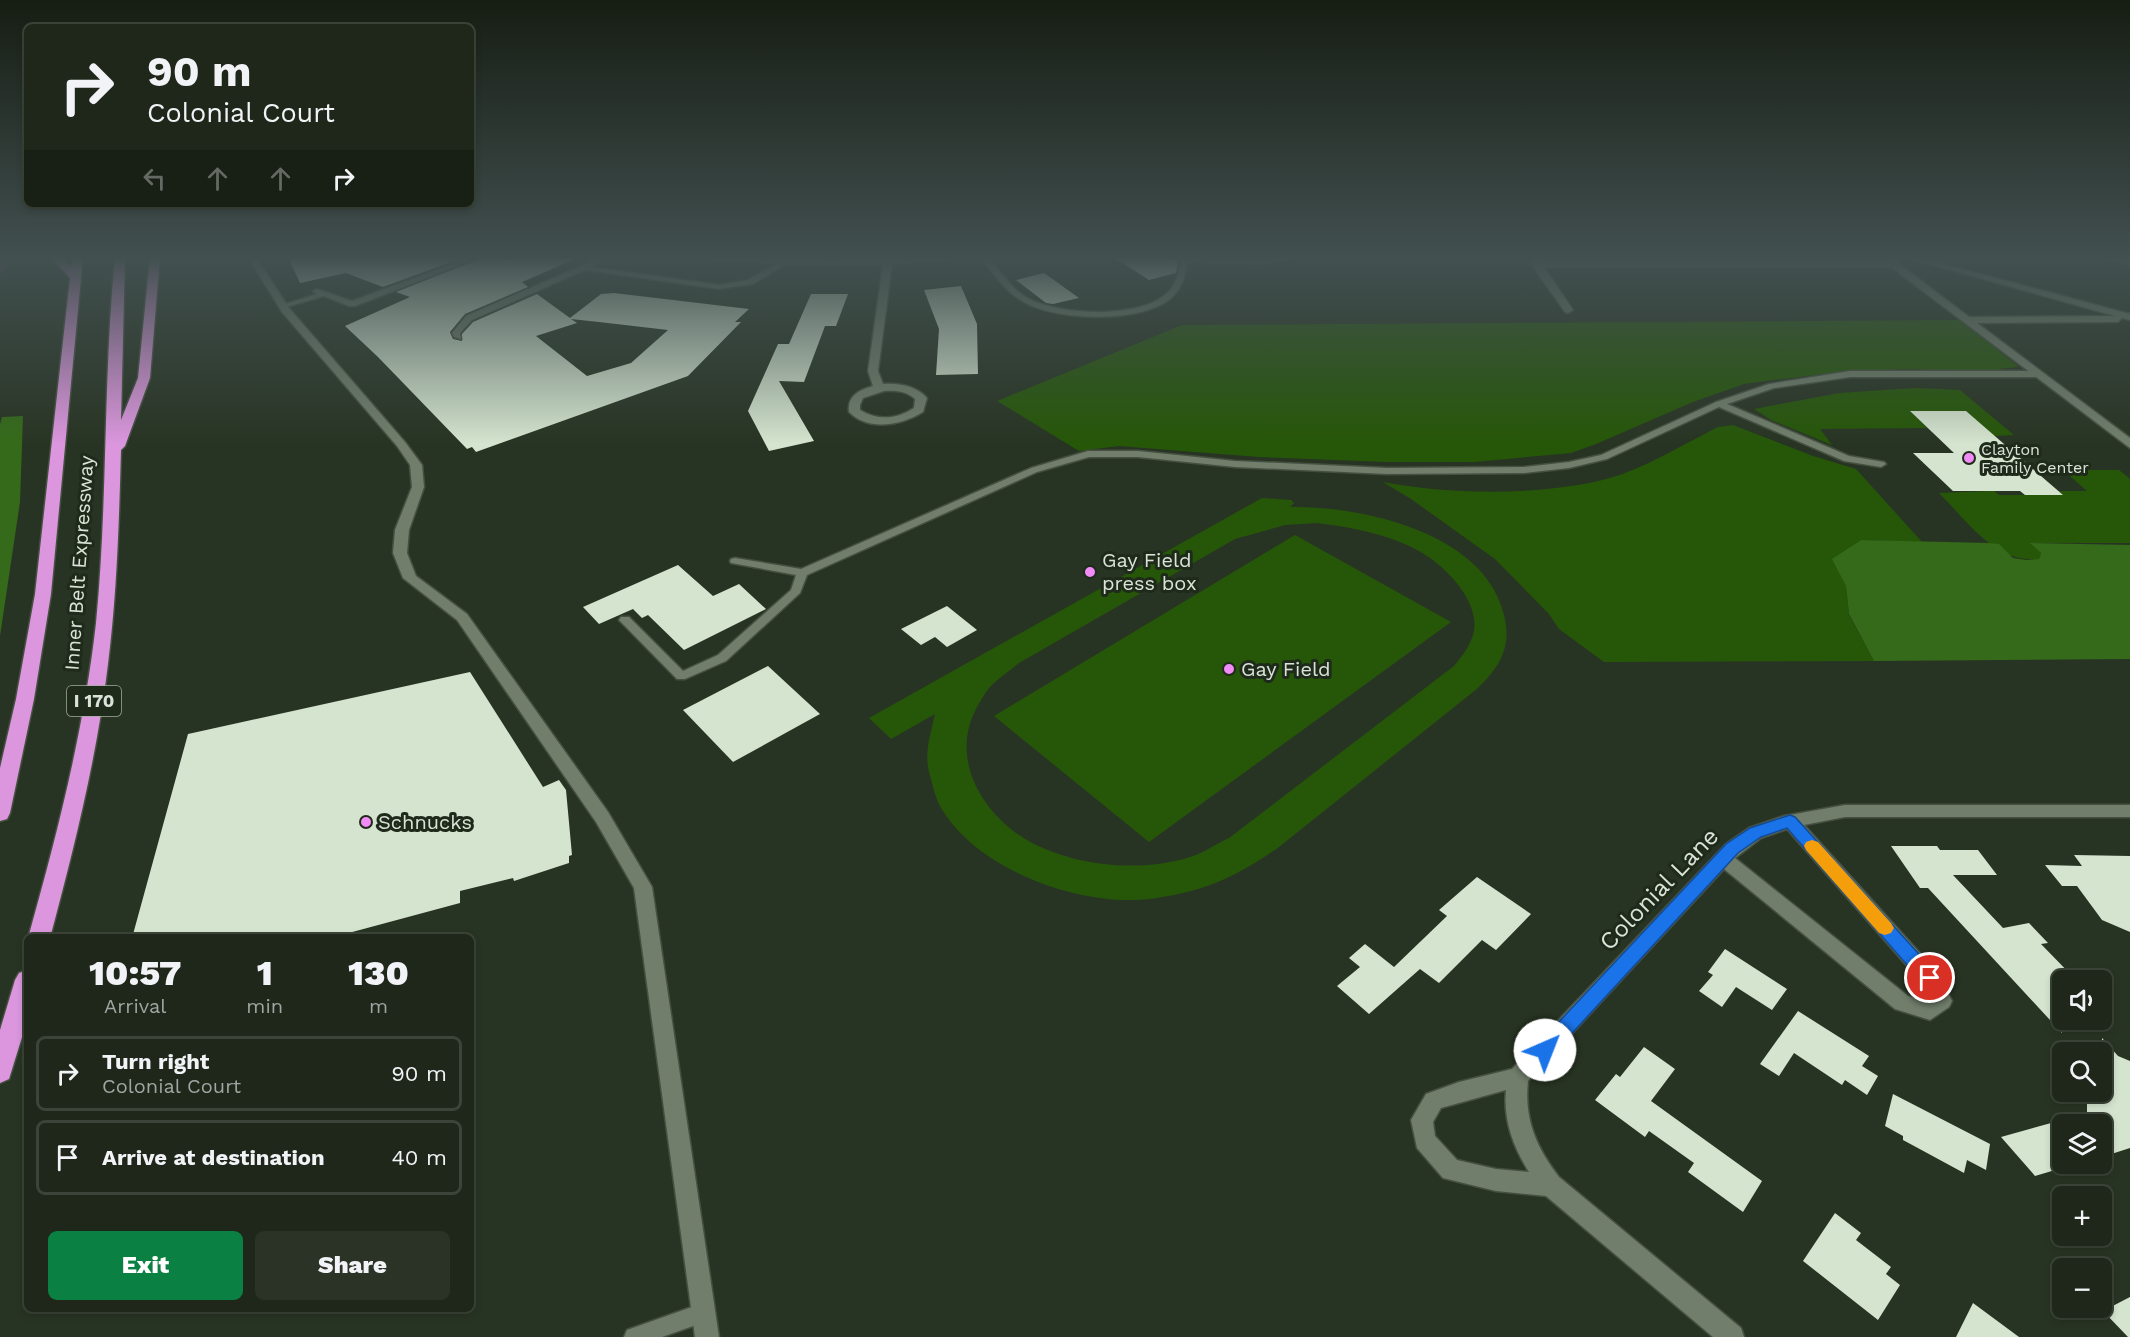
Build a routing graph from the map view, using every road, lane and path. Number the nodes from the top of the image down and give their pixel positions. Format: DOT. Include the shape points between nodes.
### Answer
graph roads {
  1 [pos="71,319"];
  2 [pos="118,319"];
  3 [pos="149,319"];
  4 [pos="294,319"];
  5 [pos="467,319"];
  6 [pos="880,319"];
  7 [pos="2016,319"];
  8 [pos="1966,320"];
  9 [pos="458,337"];
  10 [pos="2038,374"];
  11 [pos="879,388"];
  12 [pos="1719,404"];
  13 [pos="2130,444"];
  14 [pos="113,459"];
  15 [pos="1881,464"];
  16 [pos="735,561"];
  17 [pos="802,573"];
  18 [pos="625,620"];
  19 [pos="2130,811"];
  20 [pos="0,813"];
  21 [pos="1790,821"];
  22 [pos="1724,859"];
  23 [pos="40,934"];
  24 [pos="24,990"];
  25 [pos="0,1071"];
  26 [pos="1518,1077"];
  27 [pos="1551,1185"];
  28 [pos="705,1325"];
  29 [pos="634,1337"];
  30 [pos="1732,1337"];
  1 -- 20 [label="highway, Inner Belt Expressway" via="43,594 26,699"];
  2 -- 14 [label="highway, Inner Belt Expressway / I 170"];
  3 -- 14 [label="highway" via="144,378"];
  4 -- 28 [label="street" via="416,465 418,487 402,530 400,554 410,578 462,617 603,817 644,887"];
  5 -- 9 [label="lane" via="458,328"];
  6 -- 11 [label="street" via="873,371"];
  7 -- 8 [label="street"];
  8 -- 10 [label="street"];
  10 -- 12 [label="lane" via="1850,374 1772,386"];
  10 -- 13 [label="street"];
  11 -- 11 [label="street" via="854,400 855,412 869,420 891,421 912,415 922,404 910,390"];
  12 -- 15 [label="lane" via="1847,459"];
  12 -- 17 [label="lane" via="1604,457 1524,470 1387,471 1088,454 1034,470"];
  14 -- 23 [label="highway, Inner Belt Expressway / I 170" via="108,579 97,681 82,763"];
  16 -- 17 [label="lane"];
  17 -- 18 [label="lane" via="796,591 722,657 681,676"];
  19 -- 21 [label="street, Colonial Lane" via="1845,811"];
  21 -- 22 [label="street, Colonial Lane" via="1755,833"];
  21 -- 22 [label="street" via="1930,978 1942,1001 1930,1011 1902,1003"];
  22 -- 26 [label="street, Colonial Lane"];
  24 -- 25 [label="highway"];
  26 -- 27 [label="street" via="1516,1109 1522,1135 1533,1162"];
  26 -- 27 [label="street" via="1434,1101 1422,1120 1425,1141 1451,1170 1496,1180"];
  27 -- 30 [label="street"];
  28 -- 29 [label="lane"];
}
